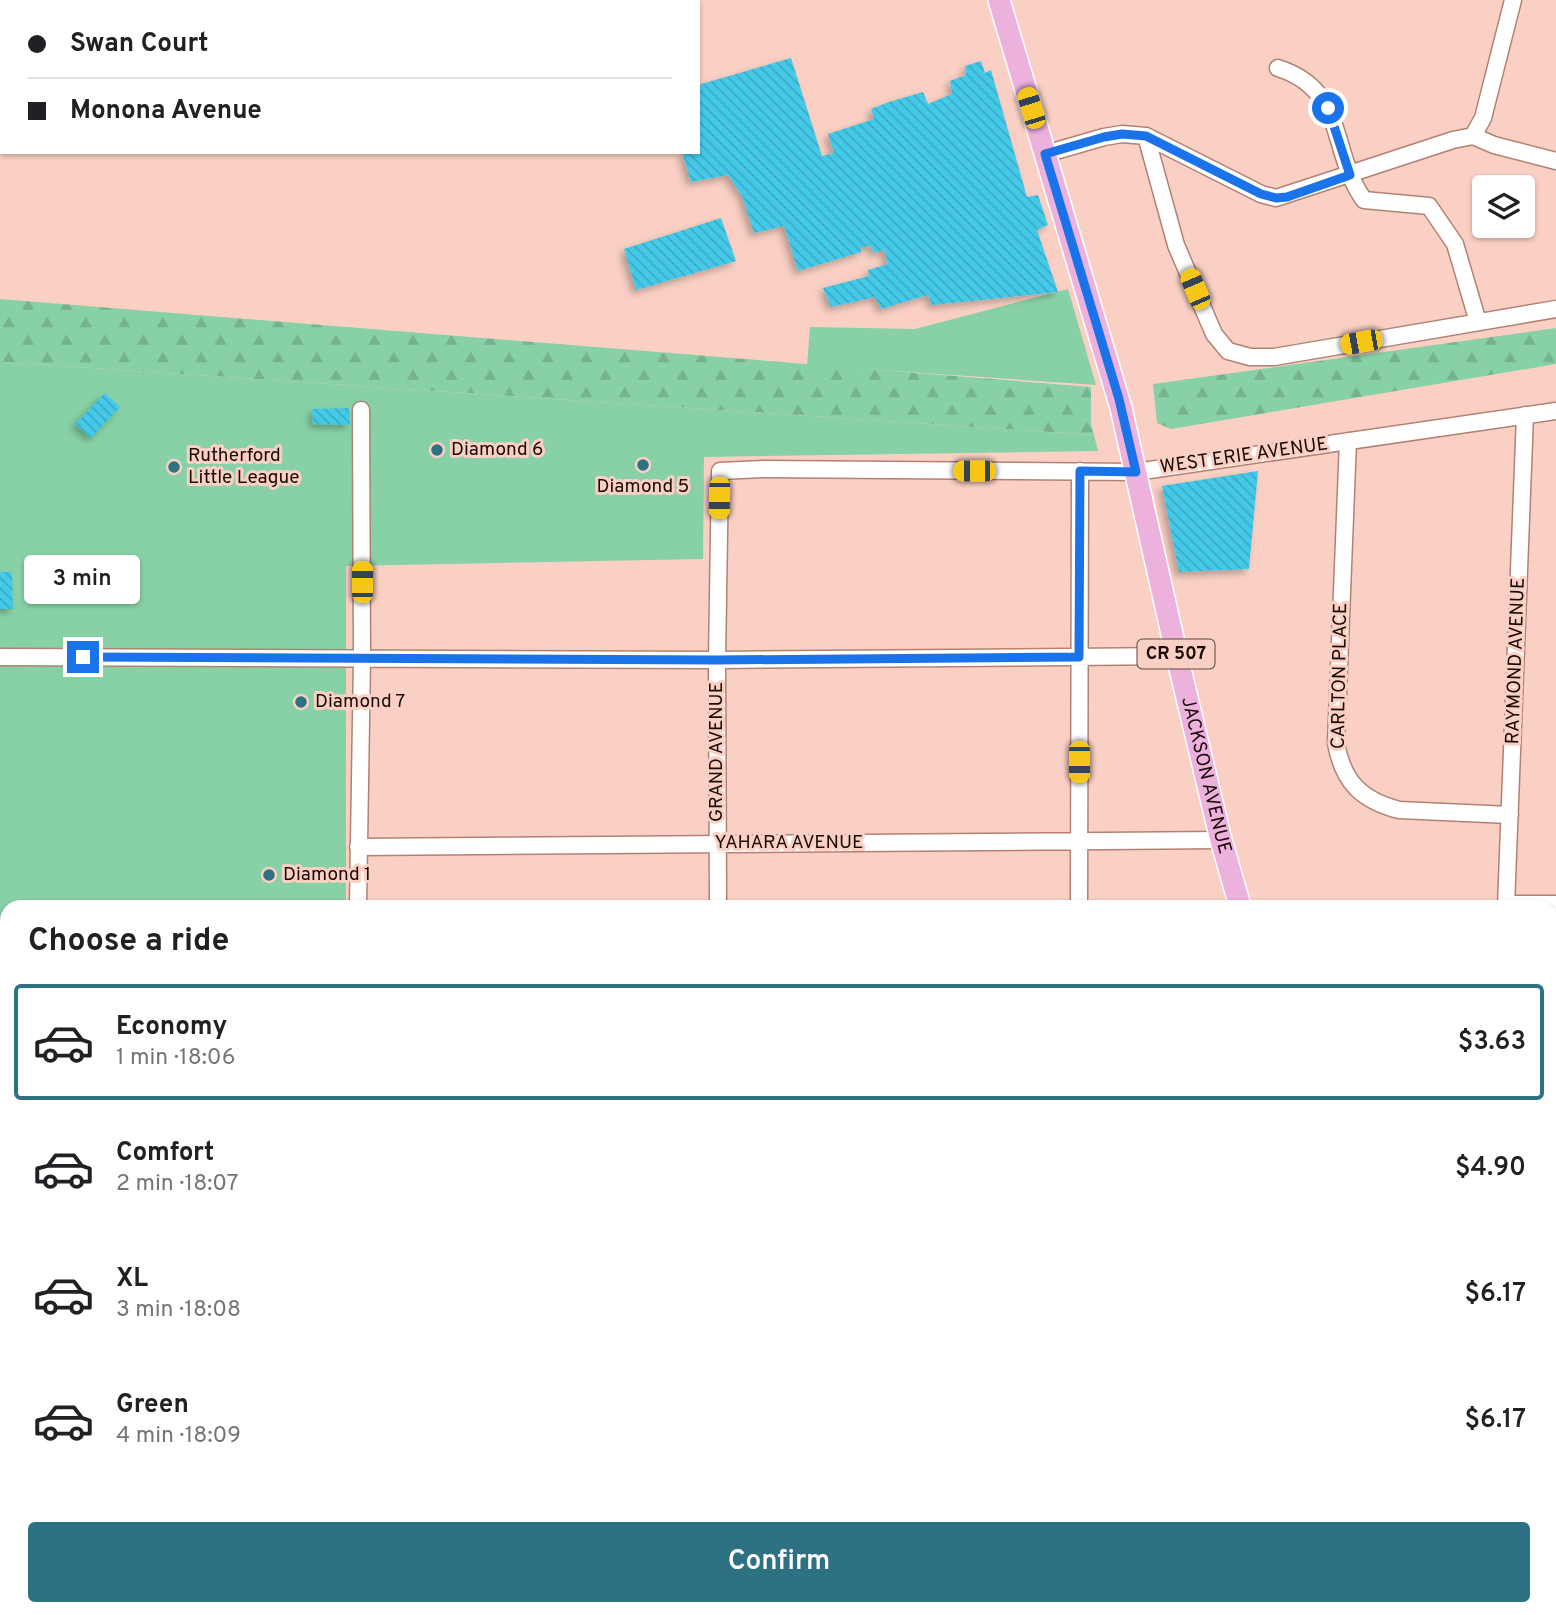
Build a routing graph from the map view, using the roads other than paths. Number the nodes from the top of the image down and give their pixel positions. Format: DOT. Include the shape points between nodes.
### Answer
graph roads {
  1 [pos="999,0"];
  2 [pos="1513,0"];
  3 [pos="1278,68"];
  4 [pos="1146,136"];
  5 [pos="1473,136"];
  6 [pos="1045,154"];
  7 [pos="1556,161"];
  8 [pos="1350,175"];
  9 [pos="1556,309"];
  10 [pos="1478,322"];
  11 [pos="361,410"];
  12 [pos="1556,411"];
  13 [pos="1525,415"];
  14 [pos="1348,441"];
  15 [pos="720,471"];
  16 [pos="1080,471"];
  17 [pos="1136,472"];
  18 [pos="1177,656"];
  19 [pos="0,657"];
  20 [pos="362,657"];
  21 [pos="1079,657"];
  22 [pos="717,660"];
  23 [pos="1510,816"];
  24 [pos="1221,840"];
  25 [pos="1078,841"];
  26 [pos="718,844"];
  27 [pos="358,847"];
  28 [pos="358,900"];
  29 [pos="718,900"];
  30 [pos="1079,900"];
  31 [pos="1238,900"];
  32 [pos="1506,900"];
  1 -- 6 [label="main road, CR 507"];
  2 -- 5 [label="street" via="1483,118"];
  3 -- 8 [label="street" via="1320,94"];
  4 -- 6 [label="street" via="1104,137"];
  4 -- 8 [label="street" via="1276,198"];
  4 -- 10 [label="street" via="1176,245 1214,334 1228,351 1274,357"];
  5 -- 7 [label="street"];
  5 -- 8 [label="street"];
  6 -- 17 [label="main road, JACKSON AVENUE / CR 507" via="1119,399"];
  8 -- 10 [label="street" via="1364,200 1429,206 1455,244"];
  9 -- 10 [label="street"];
  11 -- 20 [label="street"];
  12 -- 13 [label="street, WEST ERIE AVENUE"];
  13 -- 14 [label="street, WEST ERIE AVENUE"];
  13 -- 23 [label="street, RAYMOND AVENUE"];
  14 -- 17 [label="street, WEST ERIE AVENUE"];
  14 -- 23 [label="street, CARLTON PLACE" via="1336,743 1342,767 1355,788 1382,806"];
  15 -- 16 [label="street, WEST ERIE AVENUE"];
  15 -- 22 [label="street, GRAND AVENUE"];
  16 -- 17 [label="street, WEST ERIE AVENUE"];
  16 -- 21 [label="street"];
  17 -- 18 [label="main road, JACKSON AVENUE / CR 507"];
  18 -- 21 [label="street"];
  18 -- 24 [label="main road, JACKSON AVENUE / CR 507"];
  19 -- 20 [label="street"];
  20 -- 22 [label="street"];
  20 -- 27 [label="street"];
  21 -- 22 [label="street"];
  21 -- 25 [label="street"];
  22 -- 26 [label="street, GRAND AVENUE"];
  23 -- 32 [label="street, RAYMOND AVENUE"];
  24 -- 25 [label="street, YAHARA AVENUE"];
  24 -- 31 [label="main road, JACKSON AVENUE / CR 507"];
  25 -- 26 [label="street, YAHARA AVENUE"];
  25 -- 30 [label="street"];
  26 -- 27 [label="street, YAHARA AVENUE"];
  26 -- 29 [label="street, GRAND AVENUE"];
  27 -- 28 [label="street"];
}
